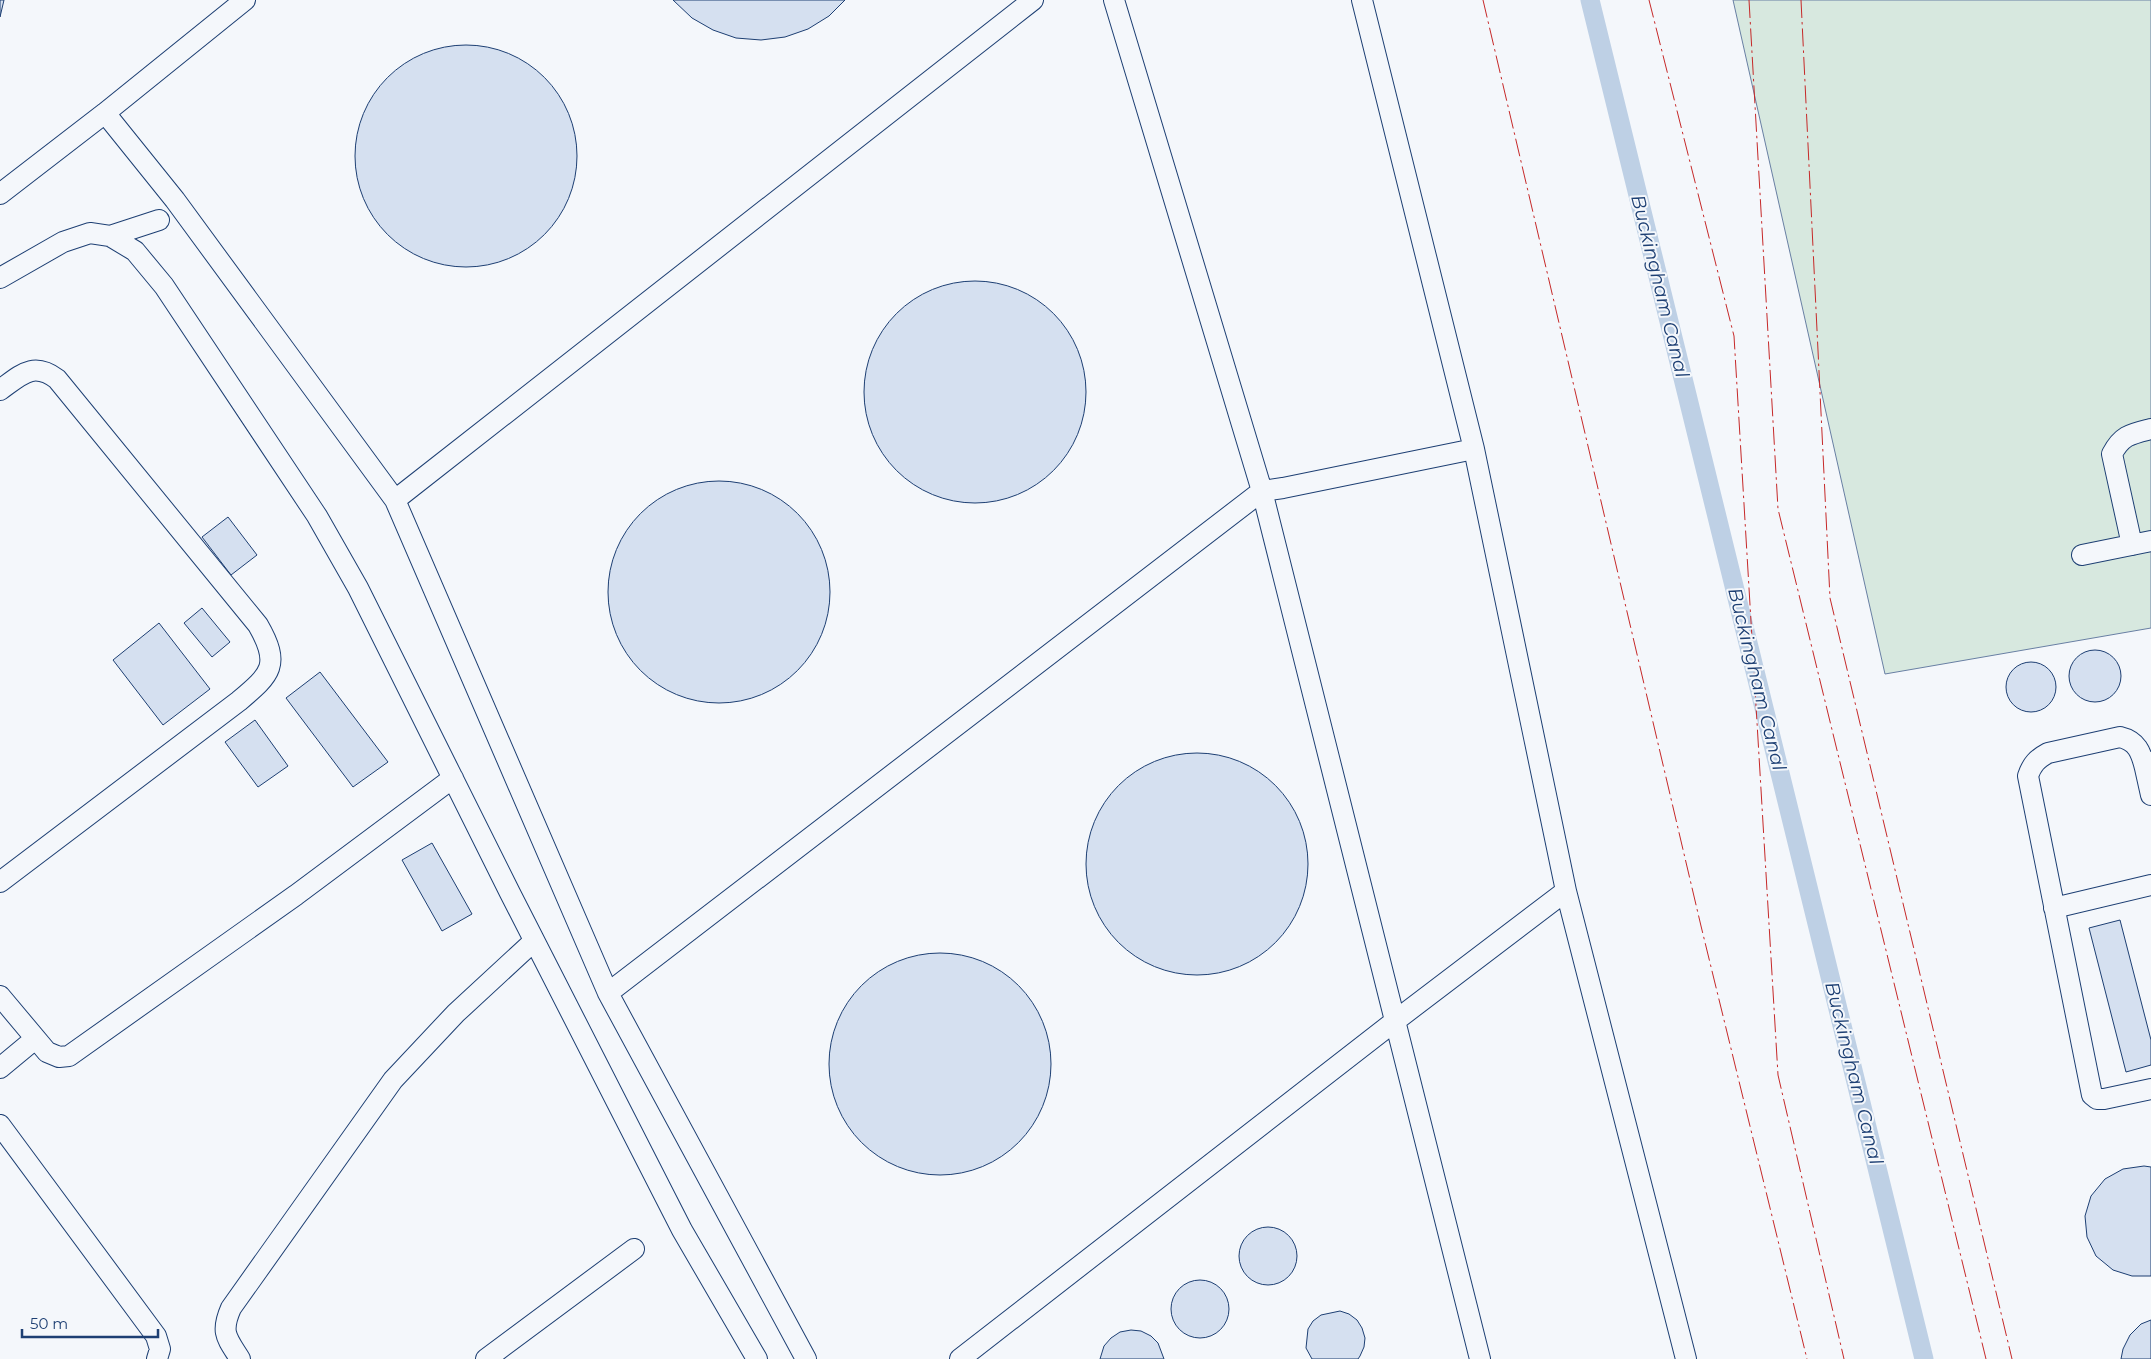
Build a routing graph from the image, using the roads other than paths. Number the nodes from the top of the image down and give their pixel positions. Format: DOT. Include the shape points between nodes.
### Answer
graph roads {
  1 [pos="245,0"];
  2 [pos="1033,0"];
  3 [pos="1114,0"];
  4 [pos="1362,0"];
  5 [pos="105,113"];
  6 [pos="0,194"];
  7 [pos="159,220"];
  8 [pos="110,236"];
  9 [pos="0,278"];
  10 [pos="0,390"];
  11 [pos="2151,429"];
  12 [pos="1474,449"];
  13 [pos="1262,490"];
  14 [pos="395,500"];
  15 [pos="2142,542"];
  16 [pos="2082,555"];
  17 [pos="2148,765"];
  18 [pos="453,778"];
  19 [pos="2151,795"];
  20 [pos="0,882"];
  21 [pos="2151,885"];
  22 [pos="1566,891"];
  23 [pos="2054,908"];
  24 [pos="534,941"];
  25 [pos="608,993"];
  26 [pos="0,996"];
  27 [pos="1395,1021"];
  28 [pos="35,1039"];
  29 [pos="0,1068"];
  30 [pos="2151,1089"];
  31 [pos="0,1125"];
  32 [pos="634,1249"];
  33 [pos="1477,1357"];
  34 [pos="157,1359"];
  35 [pos="240,1359"];
  36 [pos="486,1359"];
  37 [pos="758,1359"];
  38 [pos="806,1359"];
  39 [pos="960,1359"];
  40 [pos="1686,1359"];
  1 -- 5 [label="street"];
  2 -- 14 [label="street"];
  3 -- 13 [label="street"];
  4 -- 12 [label="street"];
  5 -- 6 [label="street"];
  5 -- 14 [label="street" via="176,200"];
  7 -- 8 [label="street"];
  8 -- 9 [label="street" via="90,234 63,242"];
  8 -- 18 [label="street" via="135,251 164,286 317,516 358,588"];
  10 -- 20 [label="street" via="22,374 37,370 46,371 57,380 258,625 271,655 270,670 258,686 239,702"];
  11 -- 15 [label="street" via="2129,434 2118,442 2112,454"];
  12 -- 13 [label="street"];
  12 -- 22 [label="street"];
  13 -- 25 [label="street"];
  13 -- 27 [label="street"];
  14 -- 25 [label="street"];
  15 -- 16 [label="street"];
  17 -- 19 [label="street"];
  17 -- 23 [label="street" via="2135,744 2120,737 2048,754 2031,765 2028,776"];
  18 -- 24 [label="street"];
  18 -- 28 [label="street" via="296,896 69,1056 59,1057 47,1052"];
  21 -- 23 [label="street"];
  22 -- 27 [label="street"];
  22 -- 40 [label="street"];
  23 -- 30 [label="street" via="2092,1095 2104,1099"];
  24 -- 35 [label="street" via="456,1013 393,1080 231,1308 224,1322 226,1337"];
  24 -- 37 [label="street" via="682,1230"];
  25 -- 38 [label="street"];
  26 -- 28 [label="street"];
  27 -- 33 [label="street"];
  27 -- 39 [label="street"];
  28 -- 29 [label="street"];
  31 -- 34 [label="street" via="156,1336 160,1349"];
  32 -- 36 [label="street"];
}
